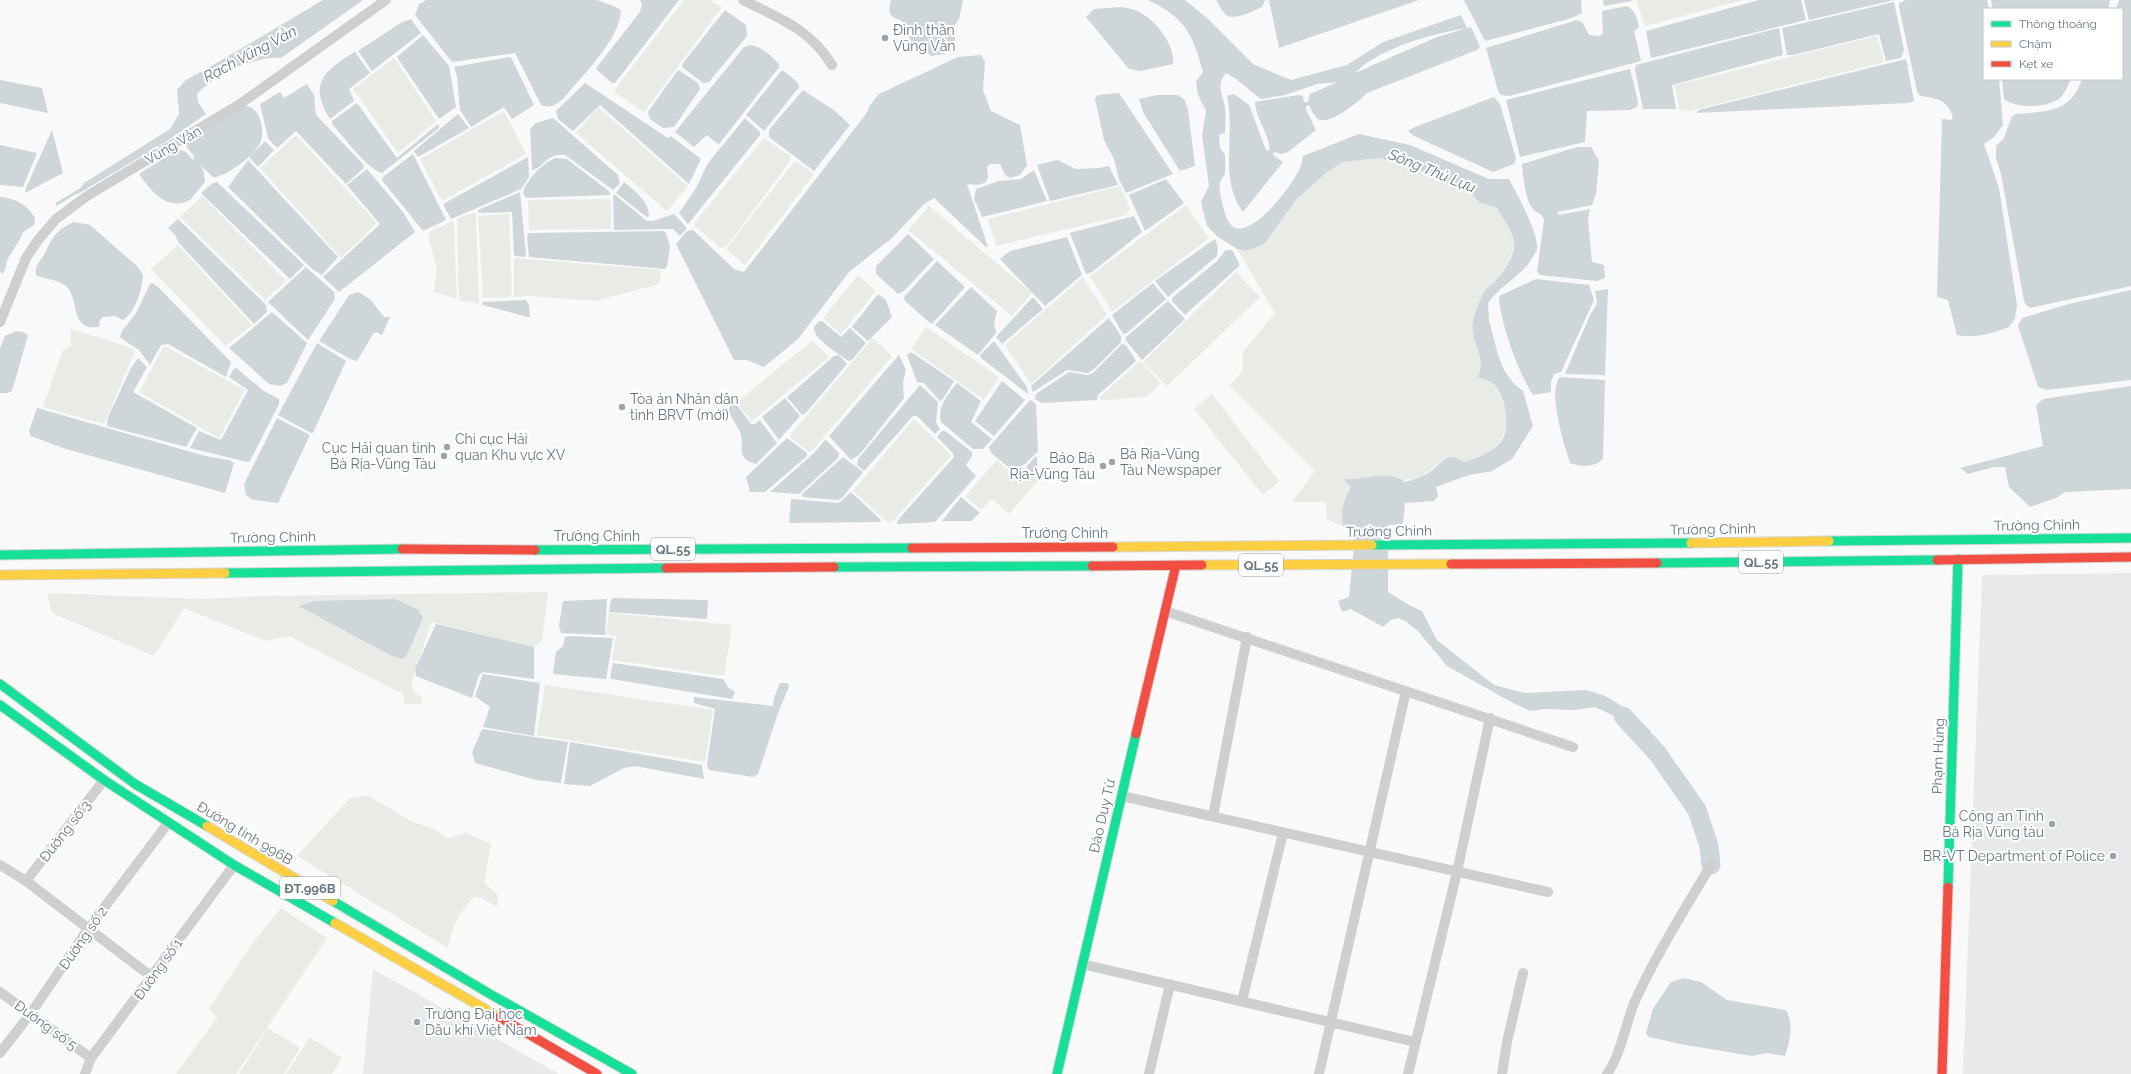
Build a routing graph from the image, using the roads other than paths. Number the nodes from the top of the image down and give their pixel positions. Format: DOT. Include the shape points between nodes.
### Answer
graph roads {
  1 [pos="386,0"];
  2 [pos="743,0"];
  3 [pos="832,65"];
  4 [pos="0,322"];
  5 [pos="2131,538"];
  6 [pos="1959,540"];
  7 [pos="1572,544"];
  8 [pos="1178,546"];
  9 [pos="0,555"];
  10 [pos="2131,556"];
  11 [pos="1958,559"];
  12 [pos="1574,563"];
  13 [pos="1176,565"];
  14 [pos="0,575"];
  15 [pos="1165,611"];
  16 [pos="1247,637"];
  17 [pos="0,684"];
  18 [pos="1406,691"];
  19 [pos="0,705"];
  20 [pos="1490,718"];
  21 [pos="1573,747"];
  22 [pos="104,780"];
  23 [pos="1122,796"];
  24 [pos="1213,816"];
  25 [pos="168,823"];
  26 [pos="1283,833"];
  27 [pos="1369,852"];
  28 [pos="0,865"];
  29 [pos="234,865"];
  30 [pos="1711,865"];
  31 [pos="1457,872"];
  32 [pos="26,881"];
  33 [pos="1548,892"];
  34 [pos="88,929"];
  35 [pos="1082,964"];
  36 [pos="1523,973"];
  37 [pos="152,977"];
  38 [pos="1170,984"];
  39 [pos="0,992"];
  40 [pos="490,994"];
  41 [pos="1242,1001"];
  42 [pos="480,1007"];
  43 [pos="31,1013"];
  44 [pos="1331,1022"];
  45 [pos="1415,1042"];
  46 [pos="0,1053"];
  47 [pos="91,1058"];
  48 [pos="85,1074"];
  49 [pos="597,1074"];
  50 [pos="632,1074"];
  51 [pos="1057,1074"];
  52 [pos="1149,1074"];
  53 [pos="1319,1074"];
  54 [pos="1408,1074"];
  55 [pos="1502,1074"];
  56 [pos="1607,1074"];
  57 [pos="1942,1074"];
  1 -- 4 [label="street, Vũng Vằn" via="240,104 88,196 56,219 31,249"];
  2 -- 3 [label="street" via="802,30 818,45"];
  5 -- 6 [label="main road, Trường Chinh / QL.55"];
  6 -- 7 [label="main road, Trường Chinh / QL.55"];
  6 -- 11 [label="main road, Phạm Hùng"];
  7 -- 8 [label="main road, Trường Chinh / QL.55"];
  7 -- 12 [label="main road"];
  8 -- 9 [label="main road, Trường Chinh / QL.55" via="403,549"];
  8 -- 13 [label="main road, Đào Duy Từ"];
  10 -- 11 [label="main road, QL.55"];
  11 -- 12 [label="main road, QL.55"];
  11 -- 57 [label="main road, Phạm Hùng"];
  12 -- 13 [label="main road, QL.55"];
  13 -- 14 [label="main road, QL.55"];
  13 -- 15 [label="main road, Đào Duy Từ"];
  15 -- 16 [label="street"];
  15 -- 23 [label="main road, Đào Duy Từ"];
  16 -- 18 [label="street"];
  16 -- 24 [label="street"];
  17 -- 40 [label="main road, Đường tỉnh 996B / ĐT.996B" via="135,784"];
  18 -- 20 [label="street"];
  18 -- 27 [label="street"];
  19 -- 22 [label="main road, ĐT.996B"];
  20 -- 21 [label="street"];
  20 -- 31 [label="street"];
  22 -- 25 [label="main road, ĐT.996B"];
  22 -- 32 [label="street, Đường số 3"];
  23 -- 24 [label="street"];
  23 -- 35 [label="main road, Đào Duy Từ"];
  24 -- 26 [label="street"];
  25 -- 29 [label="main road, ĐT.996B"];
  25 -- 34 [label="street, Đường số 2"];
  26 -- 27 [label="street"];
  26 -- 41 [label="street"];
  27 -- 31 [label="street"];
  27 -- 44 [label="street"];
  28 -- 32 [label="street"];
  29 -- 37 [label="street, Đường số 1"];
  29 -- 42 [label="main road, ĐT.996B"];
  30 -- 56 [label="street" via="1663,946 1635,1002 1620,1048"];
  31 -- 33 [label="street"];
  31 -- 45 [label="street"];
  32 -- 34 [label="street"];
  34 -- 37 [label="street"];
  34 -- 43 [label="street, Đường số 2"];
  35 -- 38 [label="street"];
  35 -- 51 [label="main road, Đào Duy Từ"];
  36 -- 55 [label="street"];
  37 -- 47 [label="street, Đường số 1"];
  38 -- 41 [label="street"];
  38 -- 52 [label="street"];
  39 -- 43 [label="street, Đường số 5"];
  40 -- 42 [label="main road"];
  40 -- 50 [label="main road, Đường tỉnh 996B / ĐT.996B"];
  41 -- 44 [label="street"];
  42 -- 49 [label="main road, ĐT.996B"];
  43 -- 46 [label="street, Đường số 2"];
  43 -- 47 [label="street, Đường số 5"];
  44 -- 45 [label="street"];
  44 -- 53 [label="street"];
  45 -- 54 [label="street"];
  47 -- 48 [label="street, Đường số 1"];
}
